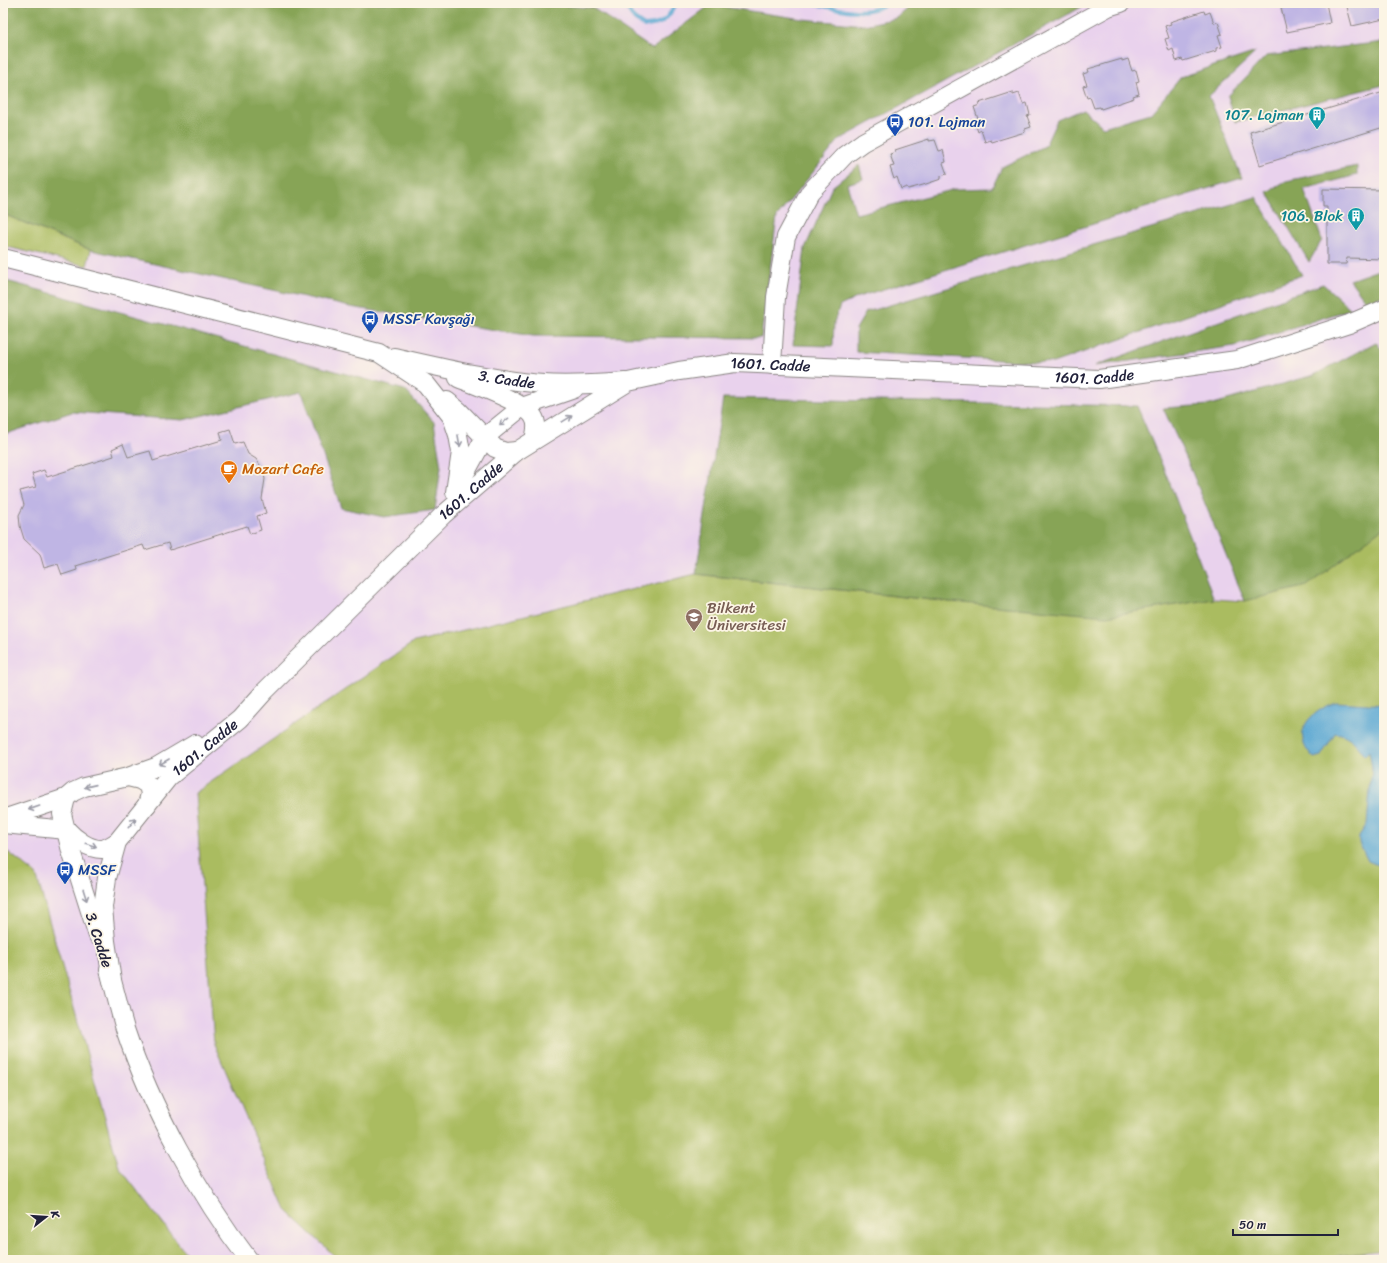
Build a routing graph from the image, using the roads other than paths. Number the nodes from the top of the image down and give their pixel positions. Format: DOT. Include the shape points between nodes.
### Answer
graph roads {
  1 [pos="1121,3"];
  2 [pos="3,258"];
  3 [pos="1384,309"];
  4 [pos="379,353"];
  5 [pos="428,364"];
  6 [pos="772,365"];
  7 [pos="628,382"];
  8 [pos="426,384"];
  9 [pos="586,385"];
  10 [pos="522,406"];
  11 [pos="485,437"];
  12 [pos="534,440"];
  13 [pos="517,451"];
  14 [pos="455,492"];
  15 [pos="443,515"];
  16 [pos="265,692"];
  17 [pos="128,777"];
  18 [pos="66,798"];
  19 [pos="147,805"];
  20 [pos="3,819"];
  21 [pos="3,824"];
  22 [pos="67,830"];
  23 [pos="117,842"];
  24 [pos="112,981"];
  25 [pos="249,1260"];
  1 -- 6 [label="street" via="1108,7 863,142 846,155 810,192 786,237 776,297"];
  2 -- 4 [label="street, 3. Cadde"];
  3 -- 6 [label="street, 1601. Cadde" via="1349,324 1237,360 1099,379"];
  4 -- 5 [label="street, 3. Cadde"];
  4 -- 8 [label="street"];
  5 -- 9 [label="street, 3. Cadde" via="544,384"];
  5 -- 10 [label="street, 3. Cadde"];
  6 -- 7 [label="street, 1601. Cadde" via="734,363"];
  7 -- 9 [label="street, 3. Cadde"];
  12 -- 7 [label="street, 1601. Cadde, one-way"];
  8 -- 11 [label="street"];
  8 -- 14 [label="street, one-way" via="452,417 458,435 461,452"];
  9 -- 10 [label="street, 3. Cadde"];
  10 -- 11 [label="street, 3. Cadde, one-way"];
  10 -- 12 [label="street, 3. Cadde" via="533,416 537,426"];
  11 -- 13 [label="street" via="495,448 505,452"];
  11 -- 14 [label="street, 3. Cadde"];
  12 -- 13 [label="street, 1601. Cadde"];
  13 -- 15 [label="street, 1601. Cadde"];
  14 -- 15 [label="street, 3. Cadde"];
  15 -- 16 [label="street, 1601. Cadde"];
  16 -- 17 [label="street, 1601. Cadde, one-way" via="194,745 156,766"];
  16 -- 19 [label="street, 1601. Cadde" via="240,719 169,777"];
  17 -- 18 [label="street, one-way" via="84,787"];
  17 -- 19 [label="street" via="148,785 150,794"];
  18 -- 20 [label="street, one-way"];
  18 -- 22 [label="street, 3. Cadde" via="62,814"];
  23 -- 19 [label="street, 3. Cadde, one-way"];
  21 -- 22 [label="street"];
  22 -- 23 [label="street, one-way" via="77,840 90,846 103,849"];
  22 -- 24 [label="street, 3. Cadde, one-way" via="71,851"];
  23 -- 24 [label="street, 3. Cadde" via="107,878 103,906"];
  24 -- 25 [label="street" via="125,1029 146,1083 204,1195"];
}
